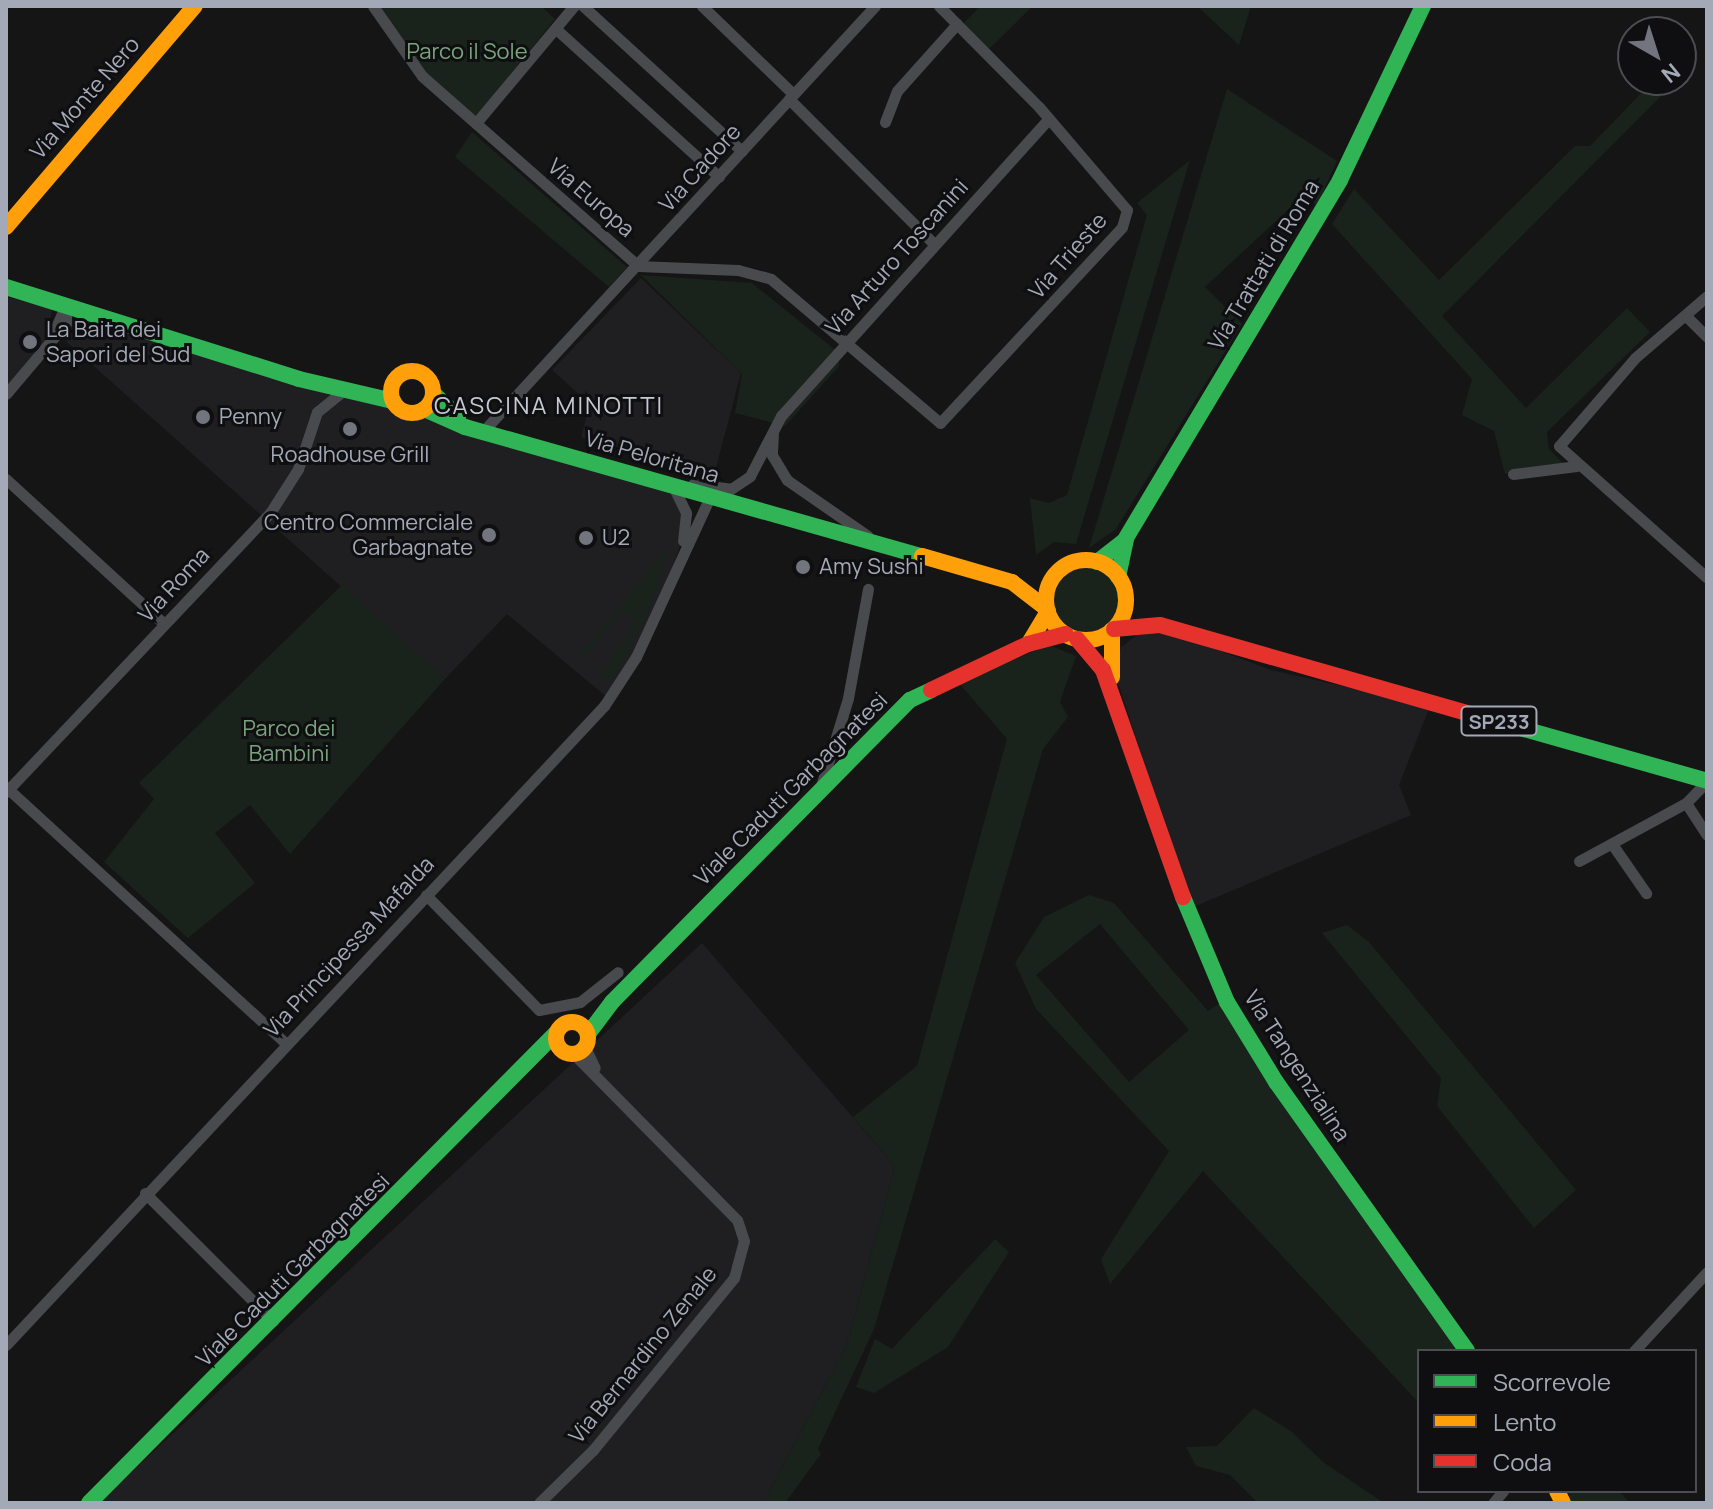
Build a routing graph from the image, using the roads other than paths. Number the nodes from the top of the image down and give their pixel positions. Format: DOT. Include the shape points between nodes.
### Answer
graph roads {
  1 [pos="195,6"];
  2 [pos="373,6"];
  3 [pos="574,6"];
  4 [pos="583,6"];
  5 [pos="702,6"];
  6 [pos="875,6"];
  7 [pos="939,6"];
  8 [pos="1423,6"];
  9 [pos="957,24"];
  10 [pos="556,29"];
  11 [pos="791,96"];
  12 [pos="1047,121"];
  13 [pos="885,122"];
  14 [pos="476,123"];
  15 [pos="742,151"];
  16 [pos="719,177"];
  17 [pos="8,227"];
  18 [pos="935,245"];
  19 [pos="638,266"];
  20 [pos="6,287"];
  21 [pos="1707,296"];
  22 [pos="66,305"];
  23 [pos="1686,316"];
  24 [pos="1707,337"];
  25 [pos="844,345"];
  26 [pos="196,346"];
  27 [pos="393,382"];
  28 [pos="344,391"];
  29 [pos="6,394"];
  30 [pos="434,394"];
  31 [pos="393,401"];
  32 [pos="424,409"];
  33 [pos="777,421"];
  34 [pos="940,423"];
  35 [pos="488,426"];
  36 [pos="1576,466"];
  37 [pos="1513,474"];
  38 [pos="6,479"];
  39 [pos="677,485"];
  40 [pos="710,497"];
  41 [pos="731,501"];
  42 [pos="1126,538"];
  43 [pos="879,542"];
  44 [pos="681,550"];
  45 [pos="1097,562"];
  46 [pos="1059,571"];
  47 [pos="1118,577"];
  48 [pos="1707,578"];
  49 [pos="1012,582"];
  50 [pos="868,589"];
  51 [pos="1126,594"];
  52 [pos="1048,610"];
  53 [pos="164,624"];
  54 [pos="1113,629"];
  55 [pos="1071,637"];
  56 [pos="1028,644"];
  57 [pos="1264,653"];
  58 [pos="1125,733"];
  59 [pos="1707,781"];
  60 [pos="7,789"];
  61 [pos="819,792"];
  62 [pos="1686,803"];
  63 [pos="1707,835"];
  64 [pos="1612,844"];
  65 [pos="1579,861"];
  66 [pos="1646,893"];
  67 [pos="426,895"];
  68 [pos="618,972"];
  69 [pos="612,1002"];
  70 [pos="573,1021"];
  71 [pos="556,1033"];
  72 [pos="285,1043"];
  73 [pos="578,1047"];
  74 [pos="528,1067"];
  75 [pos="145,1193"];
  76 [pos="1707,1272"];
  77 [pos="273,1321"];
  78 [pos="6,1345"];
  79 [pos="1466,1349"];
  80 [pos="1636,1349"];
  81 [pos="89,1503"];
  82 [pos="539,1503"];
  1 -- 17 [label="main road, Via Monte Nero"];
  2 -- 14 [label="street, Via Europa" via="404,55"];
  3 -- 10 [label="street"];
  4 -- 15 [label="street"];
  5 -- 11 [label="street"];
  6 -- 11 [label="street, Via Cadore"];
  7 -- 9 [label="street, Via Trieste"];
  8 -- 42 [label="main road, Via Trattati di Roma" via="1340,180"];
  9 -- 12 [label="street, Via Trieste"];
  9 -- 13 [label="street" via="897,91"];
  10 -- 14 [label="street"];
  10 -- 16 [label="street"];
  11 -- 15 [label="street, Via Cadore"];
  11 -- 18 [label="street"];
  12 -- 18 [label="street, Via Arturo Toscanini"];
  12 -- 34 [label="street, Via Trieste" via="1124,202 1126,219"];
  14 -- 19 [label="street, Via Europa"];
  15 -- 16 [label="street, Via Cadore"];
  16 -- 19 [label="street, Via Cadore"];
  18 -- 25 [label="street, Via Arturo Toscanini"];
  19 -- 25 [label="street, Via Europa" via="764,276"];
  19 -- 35 [label="street, Via Cadore"];
  20 -- 22 [label="main road"];
  21 -- 23 [label="street"];
  22 -- 26 [label="main road"];
  22 -- 29 [label="street" via="50,341"];
  23 -- 24 [label="street"];
  23 -- 36 [label="street" via="1635,358 1559,441"];
  25 -- 33 [label="street, Via Arturo Toscanini"];
  25 -- 34 [label="street, Via Europa"];
  26 -- 27 [label="main road" via="354,387 374,389"];
  26 -- 28 [label="main road"];
  27 -- 30 [label="main road" via="408,370 422,372"];
  27 -- 31 [label="main road"];
  28 -- 31 [label="main road"];
  28 -- 53 [label="street, Via Roma" via="324,402 313,420 298,469 276,505"];
  30 -- 32 [label="main road"];
  30 -- 35 [label="main road, Via Peloritana" via="452,413"];
  31 -- 32 [label="main road" via="409,413"];
  32 -- 39 [label="main road, Via Peloritana" via="454,424"];
  33 -- 39 [label="street, Via Arturo Toscanini" via="752,473 739,485"];
  33 -- 43 [label="street" via="772,455 787,480"];
  35 -- 39 [label="main road, Via Peloritana"];
  36 -- 37 [label="street"];
  36 -- 48 [label="street"];
  38 -- 53 [label="street"];
  39 -- 40 [label="main road, Via Peloritana"];
  39 -- 41 [label="main road, Via Peloritana"];
  39 -- 44 [label="street, Via Principessa Mafalda" via="686,513"];
  40 -- 41 [label="main road, Via Peloritana"];
  40 -- 44 [label="street, Via Principessa Mafalda"];
  41 -- 43 [label="main road, Via Peloritana"];
  42 -- 45 [label="main road, Via Trattati di Roma"];
  42 -- 47 [label="main road, Via Trattati di Roma"];
  43 -- 49 [label="main road, Via Peloritana"];
  44 -- 67 [label="street, Via Principessa Mafalda" via="642,646 609,699"];
  45 -- 46 [label="main road" via="1080,561"];
  45 -- 47 [label="main road"];
  46 -- 49 [label="main road, Via Peloritana"];
  46 -- 52 [label="main road" via="1049,587"];
  47 -- 51 [label="main road"];
  49 -- 52 [label="main road, Via Peloritana"];
  50 -- 61 [label="street" via="848,698"];
  51 -- 54 [label="main road"];
  51 -- 57 [label="main road" via="1146,612"];
  52 -- 55 [label="main road"];
  52 -- 56 [label="main road"];
  53 -- 60 [label="street, Via Roma"];
  54 -- 55 [label="main road"];
  54 -- 57 [label="main road" via="1153,624"];
  54 -- 58 [label="main road, Via Tangenzialina" via="1111,673"];
  55 -- 56 [label="main road, Viale Caduti Garbagnatesi"];
  55 -- 58 [label="main road, Via Tangenzialina" via="1103,670"];
  56 -- 61 [label="main road, Viale Caduti Garbagnatesi" via="914,697"];
  57 -- 59 [label="main road, SP233"];
  58 -- 79 [label="main road, Via Tangenzialina" via="1160,842 1227,1002 1276,1082"];
  59 -- 62 [label="street"];
  60 -- 72 [label="street"];
  61 -- 69 [label="main road, Viale Caduti Garbagnatesi"];
  62 -- 63 [label="street"];
  62 -- 64 [label="street"];
  64 -- 65 [label="street"];
  64 -- 66 [label="street"];
  67 -- 68 [label="street" via="539,1010 569,1007"];
  67 -- 72 [label="street, Via Principessa Mafalda"];
  69 -- 70 [label="main road, Viale Caduti Garbagnatesi"];
  69 -- 73 [label="main road, Viale Caduti Garbagnatesi"];
  70 -- 71 [label="main road, Viale Caduti Garbagnatesi"];
  70 -- 73 [label="main road"];
  71 -- 73 [label="main road"];
  71 -- 74 [label="main road, Viale Caduti Garbagnatesi"];
  72 -- 75 [label="street, Via Principessa Mafalda"];
  73 -- 74 [label="main road, Viale Caduti Garbagnatesi"];
  73 -- 82 [label="street, Via Bernardino Zenale" via="737,1220 742,1257 734,1278 593,1450"];
  74 -- 77 [label="main road, Viale Caduti Garbagnatesi"];
  75 -- 77 [label="street"];
  75 -- 78 [label="street, Via Principessa Mafalda"];
  76 -- 80 [label="street"];
  77 -- 81 [label="main road, Viale Caduti Garbagnatesi"];
}
